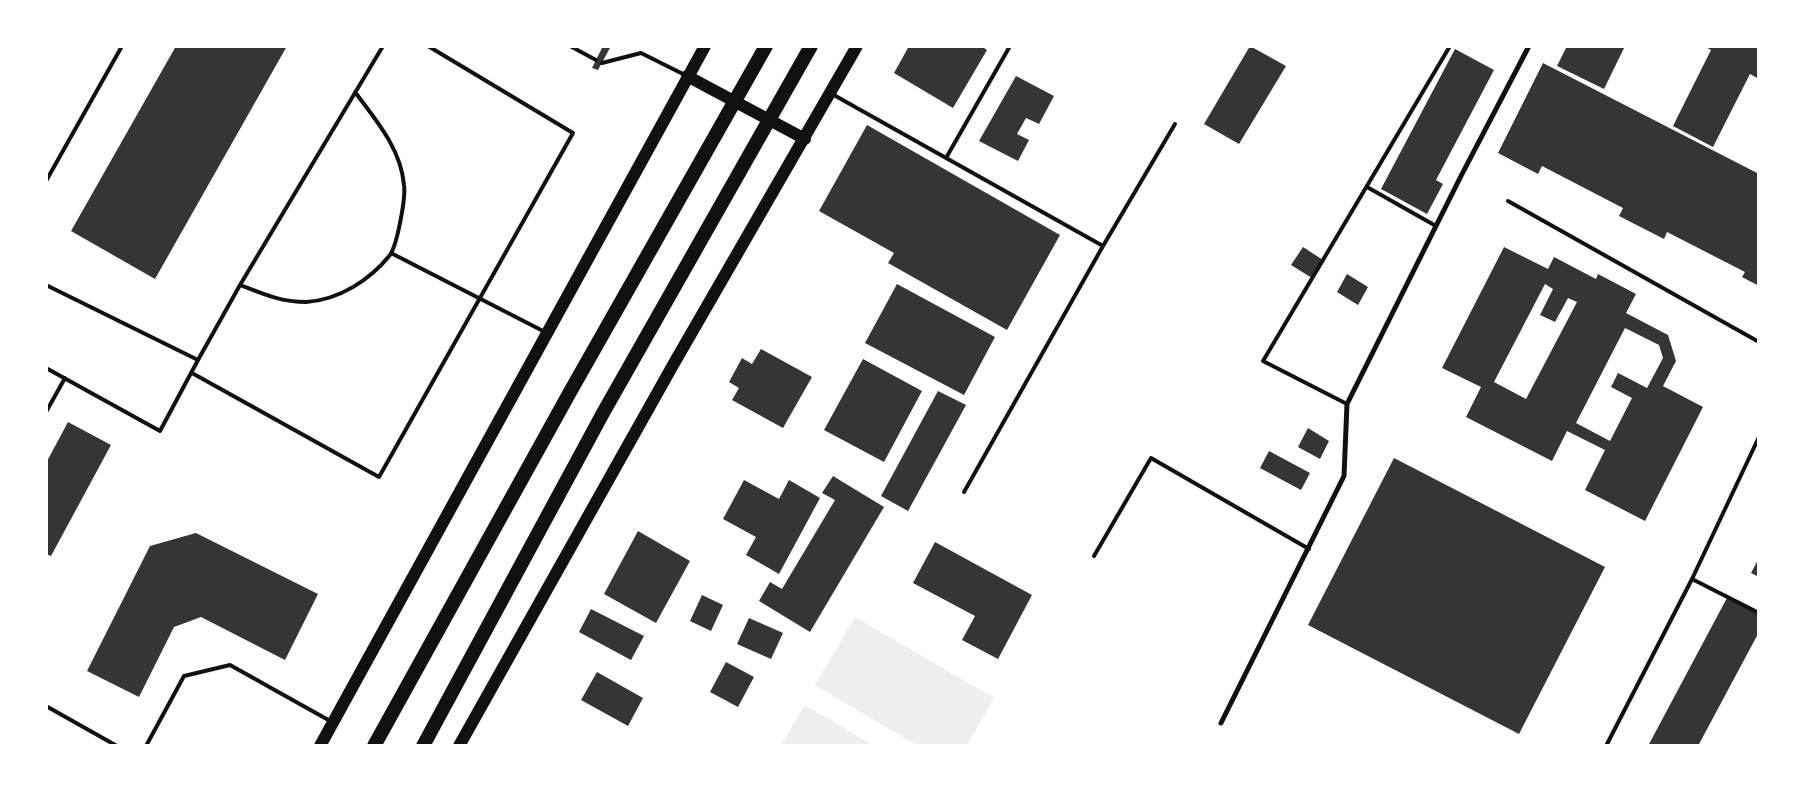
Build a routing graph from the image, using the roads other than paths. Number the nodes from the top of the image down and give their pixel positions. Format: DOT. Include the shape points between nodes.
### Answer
graph roads {
  1 [pos="122,46"];
  2 [pos="383,46"];
  3 [pos="428,46"];
  4 [pos="570,46"];
  5 [pos="638,46"];
  6 [pos="705,46"];
  7 [pos="766,46"];
  8 [pos="811,46"];
  9 [pos="857,46"];
  10 [pos="1010,46"];
  11 [pos="1450,46"];
  12 [pos="1529,46"];
  13 [pos="641,53"];
  14 [pos="596,60"];
  15 [pos="602,64"];
  16 [pos="688,76"];
  17 [pos="355,92"];
  18 [pos="831,93"];
  19 [pos="1176,124"];
  20 [pos="804,138"];
  21 [pos="946,158"];
  22 [pos="46,181"];
  23 [pos="1367,187"];
  24 [pos="1508,201"];
  25 [pos="1436,226"];
  26 [pos="1103,246"];
  27 [pos="391,253"];
  28 [pos="46,284"];
  29 [pos="240,285"];
  30 [pos="480,298"];
  31 [pos="546,333"];
  32 [pos="1759,342"];
  33 [pos="198,360"];
  34 [pos="46,368"];
  35 [pos="192,373"];
  36 [pos="65,378"];
  37 [pos="1347,404"];
  38 [pos="46,412"];
  39 [pos="1759,437"];
  40 [pos="964,492"];
  41 [pos="1308,549"];
  42 [pos="1094,556"];
  43 [pos="1692,579"];
  44 [pos="1759,613"];
  45 [pos="46,706"];
  46 [pos="332,722"];
  47 [pos="1221,723"];
  48 [pos="117,746"];
  49 [pos="146,746"];
  50 [pos="320,746"];
  51 [pos="374,746"];
  52 [pos="423,746"];
  53 [pos="459,746"];
  54 [pos="1606,746"];
  1 -- 22 [label="lane"];
  2 -- 17 [label="lane"];
  3 -- 30 [label="lane" via="574,133"];
  4 -- 14 [label="lane"];
  5 -- 13 [label="lane"];
  6 -- 16 [label="main road"];
  7 -- 51 [label="highway"];
  8 -- 52 [label="highway" via="603,413"];
  9 -- 18 [label="main road"];
  10 -- 21 [label="lane"];
  11 -- 23 [label="lane"];
  12 -- 25 [label="street"];
  13 -- 15 [label="lane"];
  13 -- 16 [label="lane"];
  16 -- 20 [label="main road"];
  16 -- 31 [label="main road"];
  17 -- 27 [label="lane" via="384,130 397,155 404,185 402,217"];
  17 -- 29 [label="lane"];
  18 -- 20 [label="main road"];
  18 -- 21 [label="lane"];
  19 -- 26 [label="lane"];
  20 -- 53 [label="main road"];
  21 -- 26 [label="lane"];
  23 -- 25 [label="lane"];
  23 -- 37 [label="lane" via="1263,361"];
  24 -- 32 [label="lane"];
  25 -- 37 [label="street"];
  26 -- 40 [label="lane"];
  27 -- 29 [label="lane" via="364,280 339,295 307,302 273,299"];
  27 -- 30 [label="lane"];
  28 -- 33 [label="lane"];
  29 -- 33 [label="lane"];
  30 -- 31 [label="lane"];
  30 -- 35 [label="lane" via="379,477"];
  31 -- 46 [label="main road"];
  33 -- 35 [label="lane"];
  34 -- 36 [label="lane"];
  35 -- 36 [label="lane" via="160,431"];
  36 -- 38 [label="lane"];
  37 -- 41 [label="street" via="1344,476"];
  39 -- 43 [label="lane"];
  41 -- 42 [label="lane" via="1151,458"];
  41 -- 47 [label="street"];
  43 -- 44 [label="lane"];
  43 -- 54 [label="lane"];
  45 -- 48 [label="lane"];
  46 -- 49 [label="lane" via="230,665 184,676"];
  46 -- 50 [label="main road"];
}
